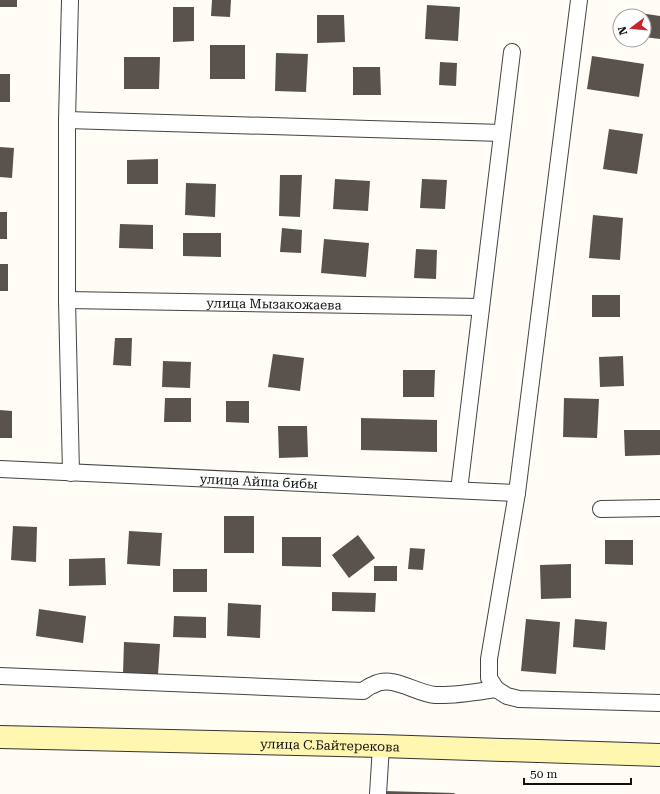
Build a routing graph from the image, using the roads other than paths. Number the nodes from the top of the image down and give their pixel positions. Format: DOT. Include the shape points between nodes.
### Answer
graph roads {
  1 [pos="70,0"];
  2 [pos="579,0"];
  3 [pos="512,52"];
  4 [pos="67,120"];
  5 [pos="502,133"];
  6 [pos="67,300"];
  7 [pos="481,307"];
  8 [pos="0,469"];
  9 [pos="71,473"];
  10 [pos="459,490"];
  11 [pos="517,493"];
  12 [pos="660,508"];
  13 [pos="601,509"];
  14 [pos="0,676"];
  15 [pos="496,689"];
  16 [pos="660,703"];
  17 [pos="0,737"];
  18 [pos="381,746"];
  19 [pos="660,755"];
  20 [pos="378,794"];
  1 -- 4 [label="street"];
  2 -- 11 [label="street"];
  3 -- 5 [label="street"];
  4 -- 5 [label="street"];
  4 -- 6 [label="street"];
  5 -- 7 [label="street"];
  6 -- 7 [label="street, улица Мызакожаева"];
  6 -- 9 [label="street"];
  7 -- 10 [label="street"];
  8 -- 9 [label="street, улица Айша бибы"];
  9 -- 10 [label="street, улица Айша бибы"];
  10 -- 11 [label="street, улица Айша бибы"];
  11 -- 15 [label="street" via="489,659 490,678"];
  12 -- 13 [label="street"];
  14 -- 15 [label="street" via="362,691 383,682 398,683 435,695"];
  15 -- 16 [label="street" via="507,696 519,699"];
  17 -- 18 [label="main road, улица С.Байтерекова"];
  18 -- 19 [label="main road, улица С.Байтерекова"];
  18 -- 20 [label="street"];
}
